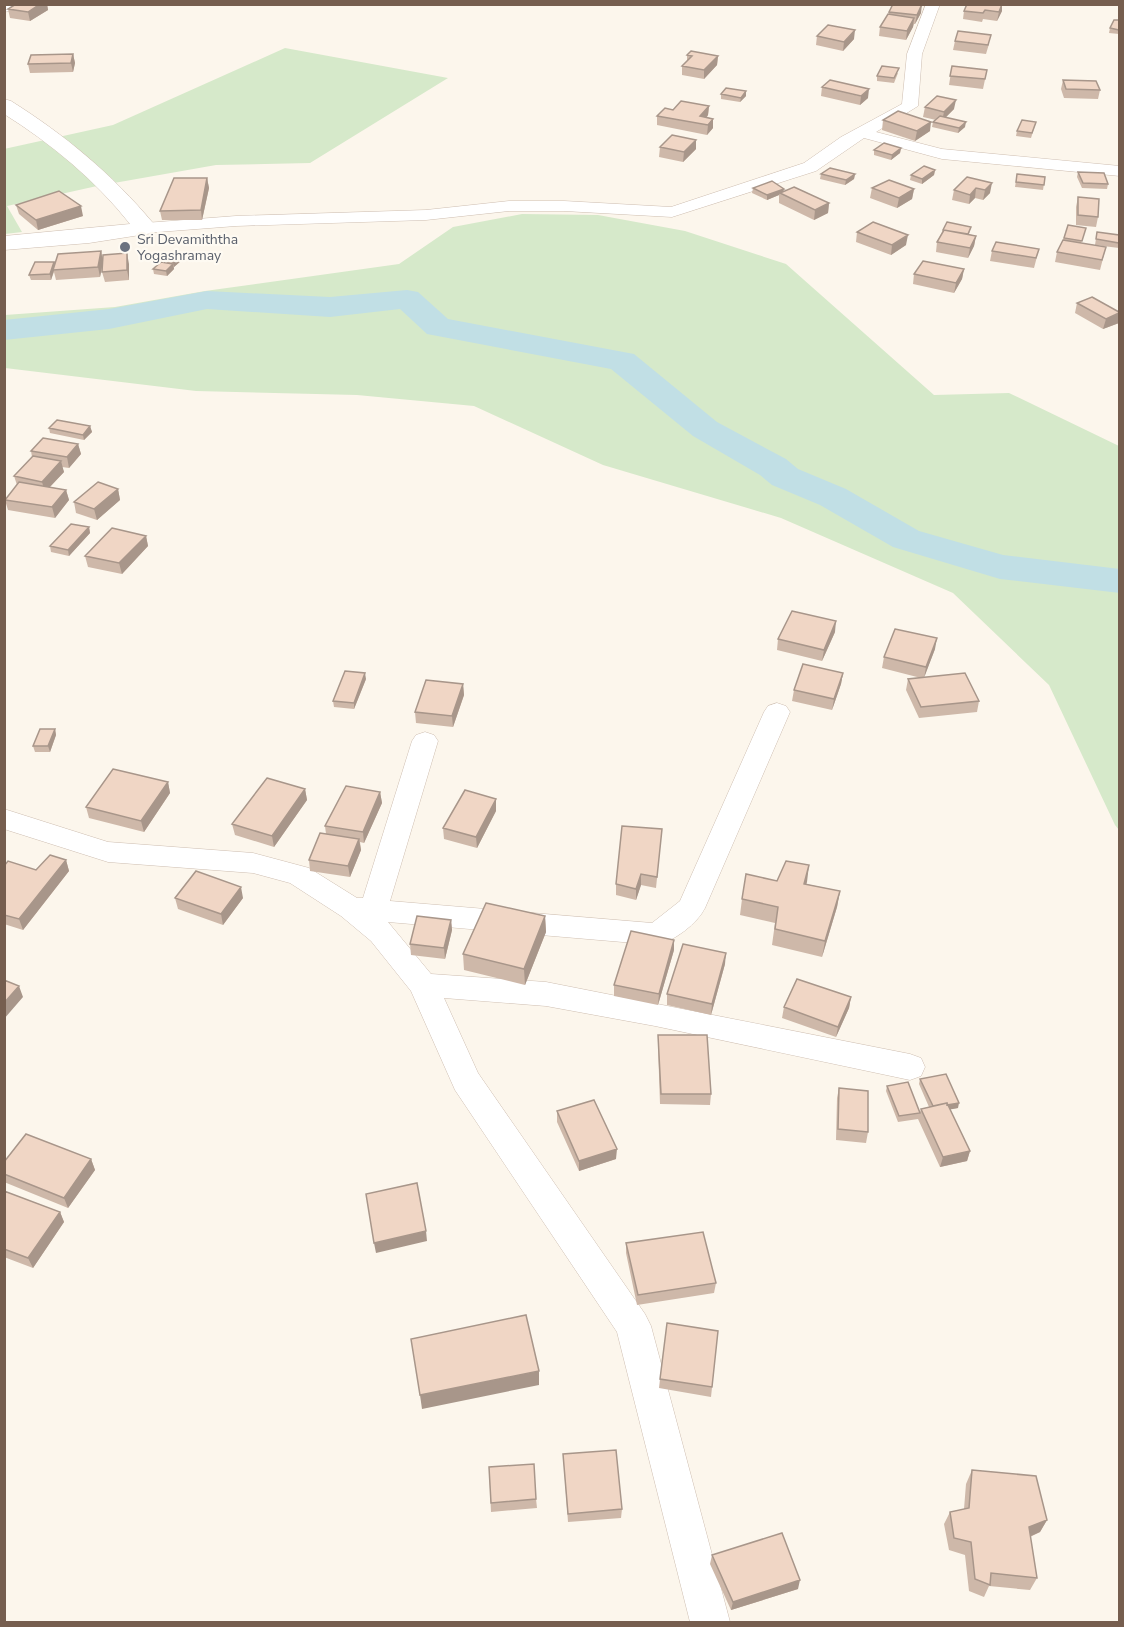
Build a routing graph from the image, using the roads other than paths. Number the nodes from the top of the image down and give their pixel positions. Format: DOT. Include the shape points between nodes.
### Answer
graph roads {
  1 [pos="933,4"];
  2 [pos="4,105"];
  3 [pos="862,133"];
  4 [pos="1119,171"];
  5 [pos="145,228"];
  6 [pos="4,243"];
  7 [pos="777,712"];
  8 [pos="425,741"];
  9 [pos="4,819"];
  10 [pos="362,910"];
  11 [pos="423,986"];
  12 [pos="910,1068"];
  13 [pos="710,1623"];
  1 -- 3 [label="street" via="920,29 910,75 910,106"];
  2 -- 5 [label="street" via="38,127 120,196"];
  3 -- 4 [label="street" via="942,154"];
  3 -- 5 [label="street" via="810,167 672,212 509,206"];
  5 -- 6 [label="street"];
  7 -- 10 [label="street" via="691,908 658,934"];
  8 -- 10 [label="street"];
  9 -- 10 [label="street" via="108,852 253,862 299,875"];
  10 -- 11 [label="street"];
  11 -- 12 [label="street" via="546,994"];
  11 -- 13 [label="street" via="466,1081 633,1326"];
}
